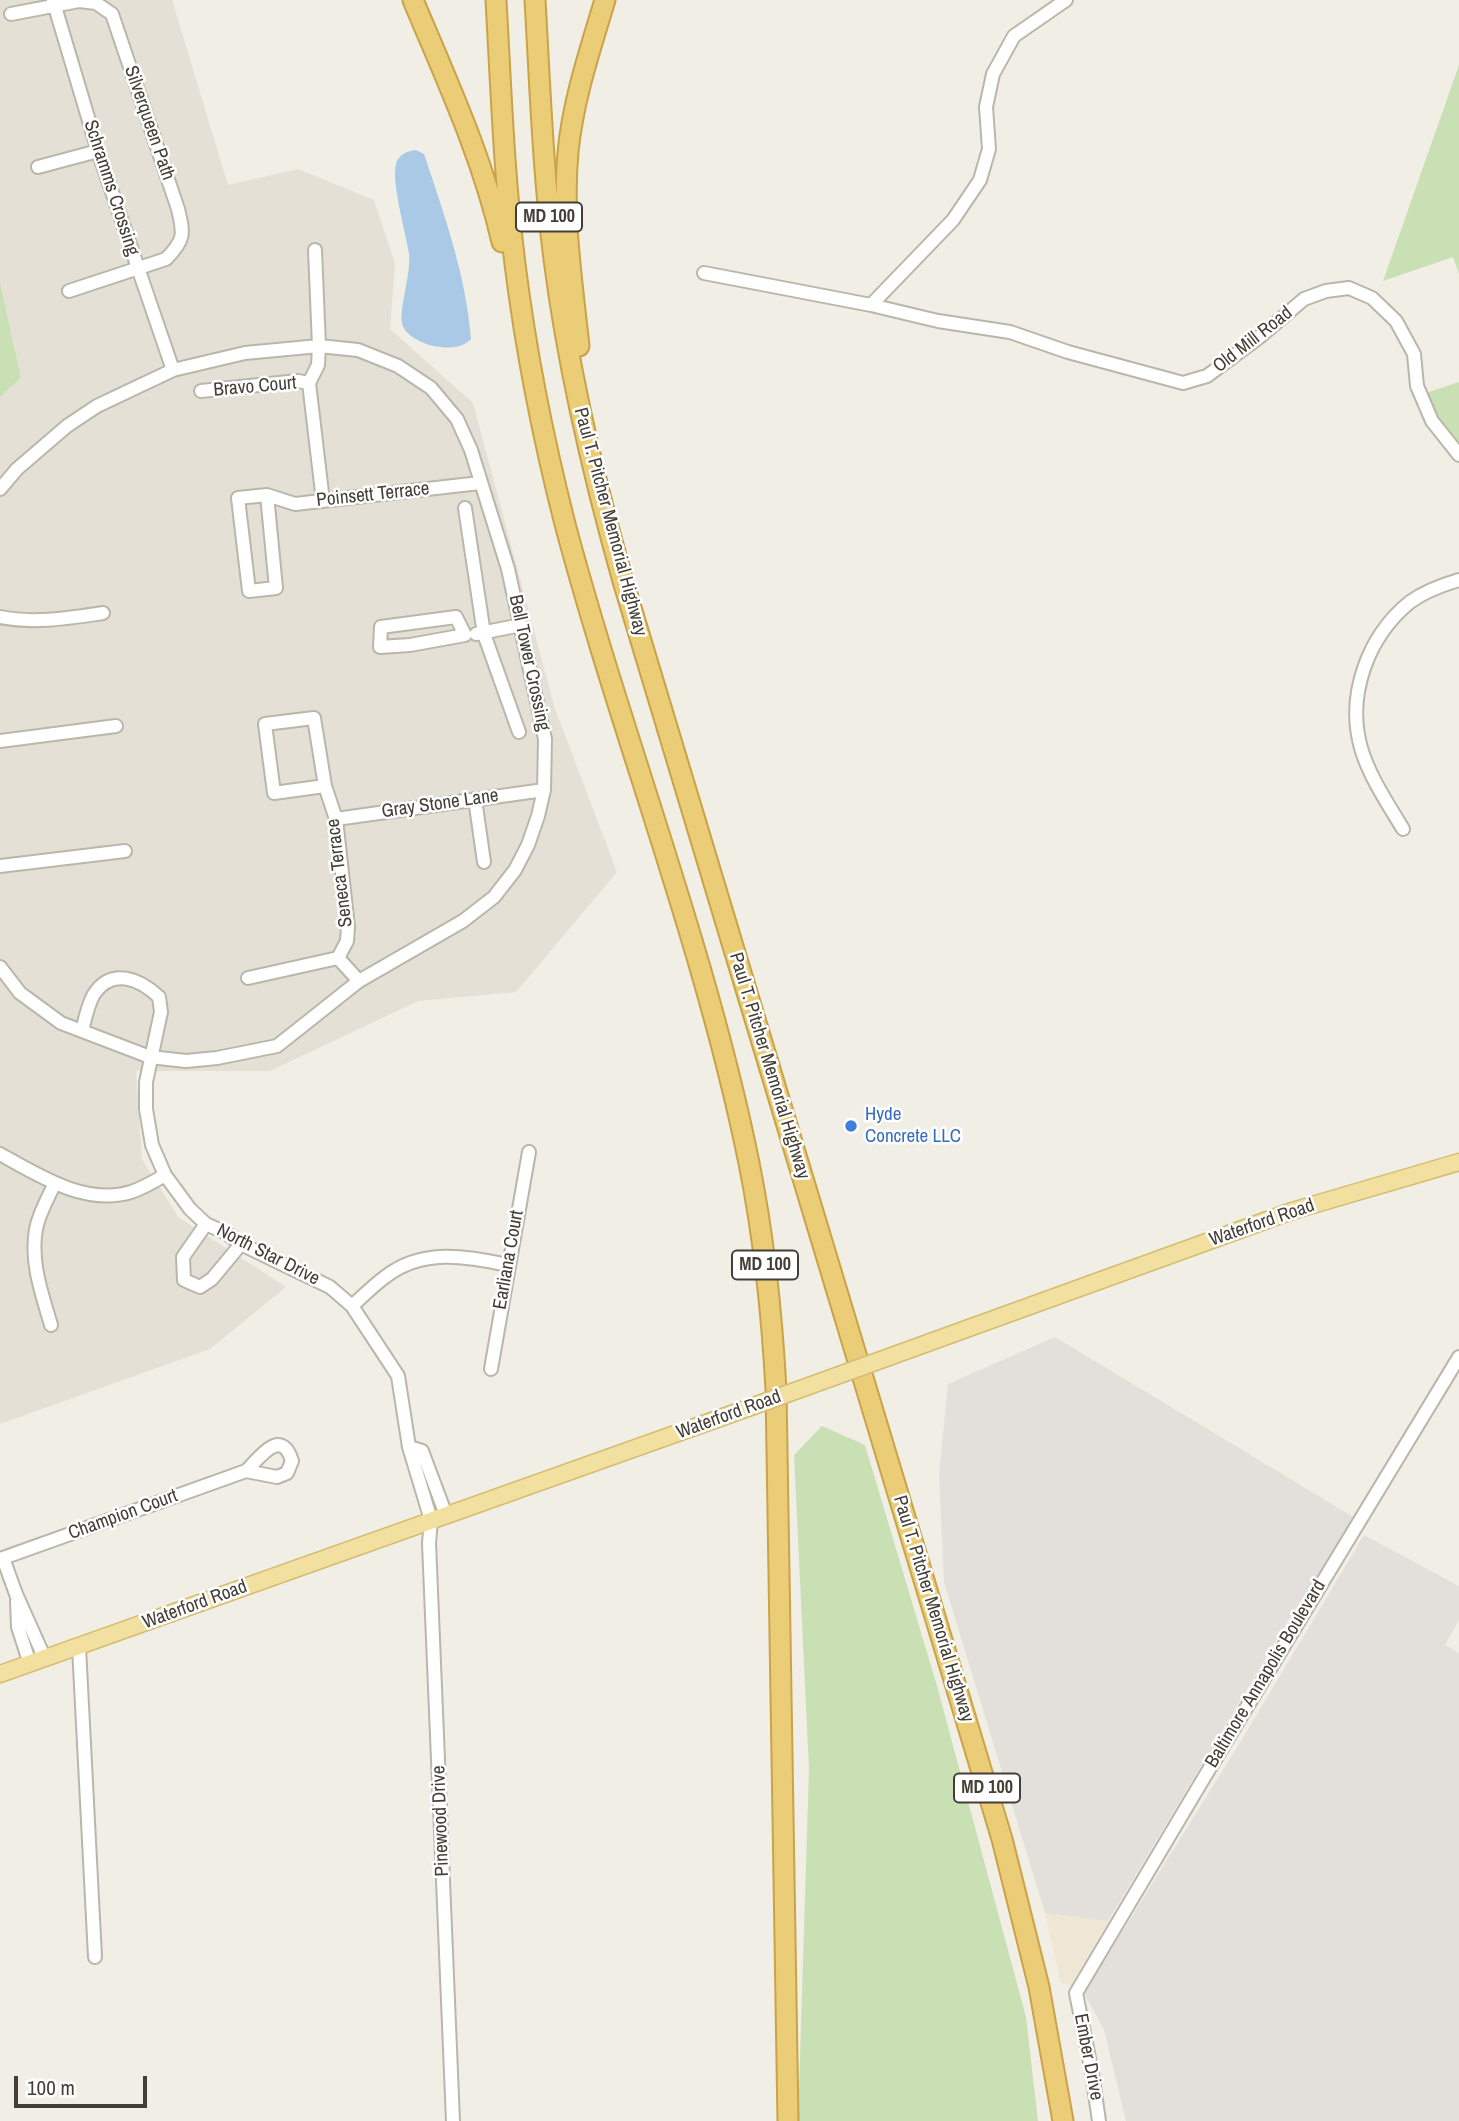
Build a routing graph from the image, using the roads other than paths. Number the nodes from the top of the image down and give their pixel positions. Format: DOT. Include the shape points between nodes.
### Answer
graph roads {
  1 [pos="413,0"];
  2 [pos="496,0"];
  3 [pos="535,0"];
  4 [pos="605,0"];
  5 [pos="1066,0"];
  6 [pos="54,2"];
  7 [pos="11,14"];
  8 [pos="98,151"];
  9 [pos="38,167"];
  10 [pos="315,250"];
  11 [pos="138,268"];
  12 [pos="704,273"];
  13 [pos="69,291"];
  14 [pos="871,305"];
  15 [pos="319,346"];
  16 [pos="173,370"];
  17 [pos="309,383"];
  18 [pos="201,391"];
  19 [pos="536,401"];
  20 [pos="583,431"];
  21 [pos="1459,455"];
  22 [pos="480,483"];
  23 [pos="0,489"];
  24 [pos="267,495"];
  25 [pos="323,501"];
  26 [pos="466,508"];
  27 [pos="1459,580"];
  28 [pos="103,613"];
  29 [pos="0,617"];
  30 [pos="521,625"];
  31 [pos="484,634"];
  32 [pos="465,635"];
  33 [pos="117,726"];
  34 [pos="519,732"];
  35 [pos="0,741"];
  36 [pos="325,786"];
  37 [pos="544,790"];
  38 [pos="475,799"];
  39 [pos="336,819"];
  40 [pos="1403,829"];
  41 [pos="125,851"];
  42 [pos="484,862"];
  43 [pos="0,866"];
  44 [pos="338,958"];
  45 [pos="0,967"];
  46 [pos="248,978"];
  47 [pos="359,981"];
  48 [pos="82,1031"];
  49 [pos="150,1057"];
  50 [pos="529,1152"];
  51 [pos="0,1154"];
  52 [pos="1459,1162"];
  53 [pos="165,1175"];
  54 [pos="55,1183"];
  55 [pos="206,1224"];
  56 [pos="241,1244"];
  57 [pos="508,1265"];
  58 [pos="352,1306"];
  59 [pos="51,1325"];
  60 [pos="1459,1357"];
  61 [pos="491,1369"];
  62 [pos="246,1471"];
  63 [pos="439,1518"];
  64 [pos="2,1558"];
  65 [pos="79,1647"];
  66 [pos="38,1661"];
  67 [pos="0,1674"];
  68 [pos="95,1957"];
  69 [pos="1076,1993"];
  70 [pos="453,2121"];
  71 [pos="788,2121"];
  72 [pos="1063,2121"];
  73 [pos="1099,2121"];
  1 -- 19 [label="highway" via="493,202"];
  2 -- 19 [label="highway, Paul T. Pitcher Memorial Highway / MD 100" via="513,251"];
  3 -- 20 [label="highway, Paul T. Pitcher Memorial Highway / MD 100" via="553,258"];
  4 -- 20 [label="highway" via="574,115 566,185 568,247 585,395"];
  5 -- 14 [label="street" via="1014,36 993,74 986,107 989,149 980,180 953,220"];
  6 -- 7 [label="street, Silverqueen Path"];
  6 -- 8 [label="street, Schramms Crossing"];
  6 -- 11 [label="street, Silverqueen Path" via="96,3 112,14 178,209 184,233 178,247 166,258"];
  8 -- 9 [label="street"];
  8 -- 11 [label="street, Schramms Crossing"];
  10 -- 15 [label="street"];
  11 -- 13 [label="street, Silverqueen Path"];
  11 -- 16 [label="street, Schramms Crossing"];
  12 -- 14 [label="street, Old Mill Road"];
  14 -- 21 [label="street, Old Mill Road" via="1010,332 1184,383 1207,376 1304,299 1326,290 1349,288 1372,299 1396,321 1414,354 1417,386 1432,421"];
  15 -- 16 [label="street, Bell Tower Crossing" via="245,353"];
  15 -- 17 [label="street" via="318,365"];
  15 -- 22 [label="street, Bell Tower Crossing" via="358,350 398,366 431,388 457,419"];
  16 -- 23 [label="street, Bell Tower Crossing" via="97,406 67,426"];
  17 -- 18 [label="street, Bravo Court"];
  17 -- 25 [label="street"];
  19 -- 71 [label="highway, Paul T. Pitcher Memorial Highway / MD 100" via="566,526 719,1037 750,1165 762,1238 776,1390"];
  20 -- 72 [label="highway, Paul T. Pitcher Memorial Highway / MD 100" via="623,581 1002,1839 1039,1986"];
  22 -- 25 [label="street, Poinsett Terrace"];
  22 -- 30 [label="street, Bell Tower Crossing"];
  24 -- 24 [label="street" via="276,589 249,591 238,498"];
  24 -- 25 [label="street, Poinsett Terrace" via="295,504"];
  26 -- 31 [label="street"];
  27 -- 40 [label="street" via="1431,590 1396,616 1376,642 1360,677 1356,717 1361,749"];
  28 -- 29 [label="street" via="61,620"];
  30 -- 31 [label="street"];
  30 -- 37 [label="street, Bell Tower Crossing" via="545,739"];
  31 -- 32 [label="street"];
  31 -- 34 [label="street"];
  32 -- 32 [label="street" via="456,617 381,627 380,647"];
  33 -- 35 [label="street"];
  36 -- 36 [label="street, Seneca Terrace" via="314,718 265,724 274,793"];
  36 -- 39 [label="street, Seneca Terrace"];
  37 -- 38 [label="street, Gray Stone Lane"];
  37 -- 47 [label="street, Bell Tower Crossing" via="528,845 494,897 463,921"];
  38 -- 39 [label="street, Gray Stone Lane"];
  38 -- 42 [label="street"];
  39 -- 44 [label="street, Seneca Terrace" via="348,927"];
  41 -- 43 [label="street"];
  44 -- 46 [label="street"];
  44 -- 47 [label="street"];
  45 -- 48 [label="street, Bell Tower Crossing" via="20,993 43,1012"];
  47 -- 49 [label="street, Bell Tower Crossing" via="277,1046 186,1061"];
  48 -- 49 [label="street, Bell Tower Crossing"];
  48 -- 49 [label="street, North Star Drive" via="94,995 108,980 138,981 159,997 161,1012"];
  49 -- 53 [label="street, North Star Drive" via="146,1110 152,1145"];
  50 -- 57 [label="street, Earliana Court"];
  51 -- 54 [label="street"];
  52 -- 63 [label="main road, Waterford Road, bridge" via="1292,1211"];
  53 -- 54 [label="street" via="130,1192 96,1195"];
  53 -- 55 [label="street, North Star Drive"];
  54 -- 59 [label="street" via="37,1227 34,1253"];
  55 -- 56 [label="street, North Star Drive"];
  55 -- 56 [label="street" via="183,1257 184,1280 200,1287"];
  56 -- 58 [label="street, North Star Drive" via="330,1287"];
  57 -- 58 [label="street" via="464,1256 403,1265"];
  57 -- 61 [label="street, Earliana Court"];
  58 -- 63 [label="street, North Star Drive" via="398,1376 409,1447"];
  60 -- 69 [label="street, Baltimore Annapolis Boulevard"];
  62 -- 64 [label="street, Champion Court"];
  63 -- 65 [label="main road, Waterford Road"];
  63 -- 70 [label="street, Pinewood Drive" via="430,1567"];
  64 -- 66 [label="street" via="16,1594 18,1627"];
  65 -- 66 [label="main road, Waterford Road"];
  65 -- 68 [label="street"];
  66 -- 67 [label="main road, Waterford Road"];
  69 -- 73 [label="street, Ember Drive"];
}
